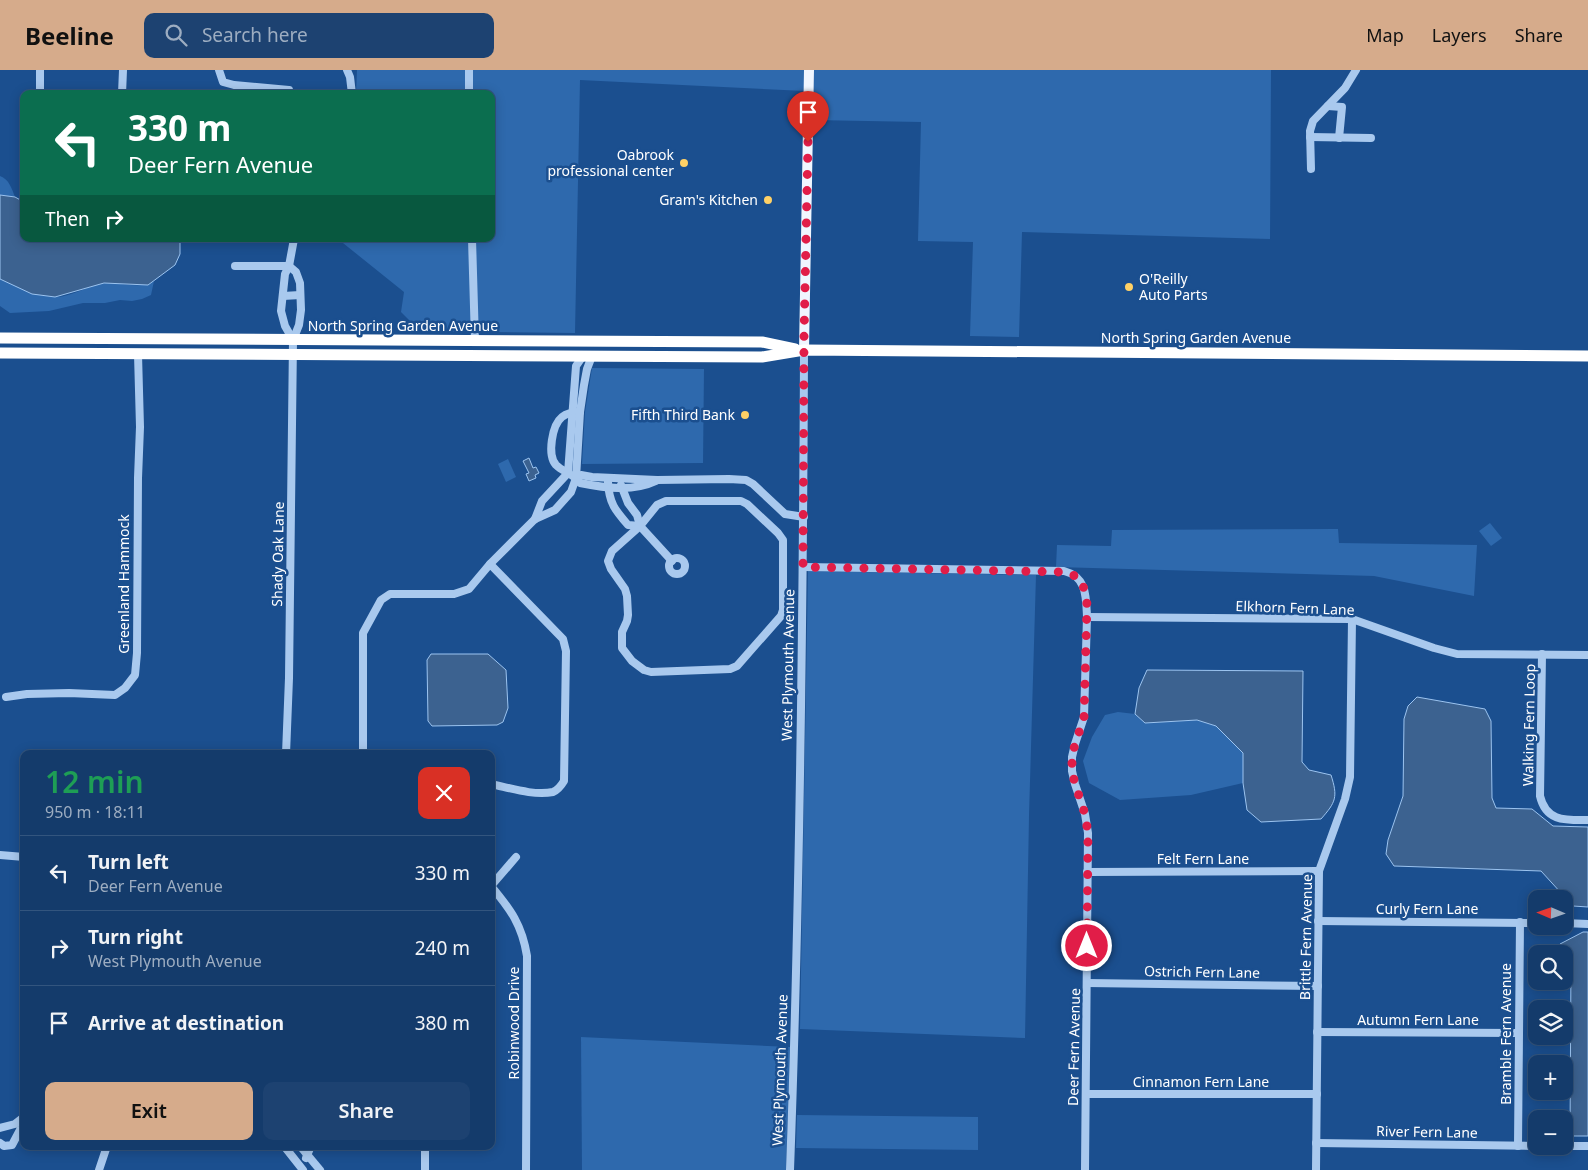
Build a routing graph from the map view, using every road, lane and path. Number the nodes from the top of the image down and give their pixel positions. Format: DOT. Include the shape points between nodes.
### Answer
graph roads {
  1 [pos="40,70"];
  2 [pos="123,70"];
  3 [pos="219,70"];
  4 [pos="347,70"];
  5 [pos="468,70"];
  6 [pos="810,70"];
  7 [pos="1356,70"];
  8 [pos="40,90"];
  9 [pos="122,90"];
  10 [pos="289,90"];
  11 [pos="352,90"];
  12 [pos="469,90"];
  13 [pos="1328,106"];
  14 [pos="1310,137"];
  15 [pos="1339,138"];
  16 [pos="1371,138"];
  17 [pos="1311,169"];
  18 [pos="294,242"];
  19 [pos="472,242"];
  20 [pos="235,266"];
  21 [pos="290,266"];
  22 [pos="300,295"];
  23 [pos="282,296"];
  24 [pos="0,338"];
  25 [pos="293,340"];
  26 [pos="475,341"];
  27 [pos="584,342"];
  28 [pos="606,342"];
  29 [pos="804,350"];
  30 [pos="0,353"];
  31 [pos="138,354"];
  32 [pos="292,355"];
  33 [pos="560,356"];
  34 [pos="588,356"];
  35 [pos="1588,356"];
  36 [pos="572,412"];
  37 [pos="580,412"];
  38 [pos="568,473"];
  39 [pos="576,478"];
  40 [pos="608,478"];
  41 [pos="621,478"];
  42 [pos="657,480"];
  43 [pos="608,487"];
  44 [pos="554,488"];
  45 [pos="622,488"];
  46 [pos="566,498"];
  47 [pos="626,499"];
  48 [pos="612,504"];
  49 [pos="804,517"];
  50 [pos="535,520"];
  51 [pos="640,526"];
  52 [pos="672,561"];
  53 [pos="490,564"];
  54 [pos="803,567"];
  55 [pos="1087,616"];
  56 [pos="1352,619"];
  57 [pos="1542,654"];
  58 [pos="1588,655"];
  59 [pos="6,697"];
  60 [pos="286,750"];
  61 [pos="363,750"];
  62 [pos="495,785"];
  63 [pos="1588,820"];
  64 [pos="0,855"];
  65 [pos="20,857"];
  66 [pos="516,857"];
  67 [pos="1319,871"];
  68 [pos="1087,872"];
  69 [pos="495,881"];
  70 [pos="495,891"];
  71 [pos="1318,921"];
  72 [pos="1520,922"];
  73 [pos="1528,922"];
  74 [pos="1573,923"];
  75 [pos="1588,924"];
  76 [pos="1087,983"];
  77 [pos="1318,986"];
  78 [pos="1318,1032"];
  79 [pos="1518,1033"];
  80 [pos="1086,1094"];
  81 [pos="1317,1094"];
  82 [pos="20,1120"];
  83 [pos="0,1128"];
  84 [pos="20,1130"];
  85 [pos="0,1143"];
  86 [pos="1316,1143"];
  87 [pos="1518,1146"];
  88 [pos="1528,1146"];
  89 [pos="1573,1146"];
  90 [pos="1588,1146"];
  91 [pos="106,1150"];
  92 [pos="287,1150"];
  93 [pos="303,1150"];
  94 [pos="309,1150"];
  95 [pos="425,1150"];
  96 [pos="307,1156"];
  97 [pos="300,1169"];
  98 [pos="99,1170"];
  99 [pos="320,1170"];
  100 [pos="425,1170"];
  101 [pos="526,1170"];
  102 [pos="790,1170"];
  103 [pos="1085,1170"];
  104 [pos="1316,1170"];
  1 -- 8 [label="street"];
  2 -- 9 [label="street"];
  3 -- 10 [label="street" via="223,82"];
  4 -- 11 [label="street"];
  5 -- 12 [label="street"];
  6 -- 29 [label="main road, West Plymouth Avenue"];
  7 -- 13 [label="street"];
  13 -- 14 [label="street" via="1313,121"];
  13 -- 15 [label="street" via="1342,107"];
  14 -- 15 [label="street"];
  14 -- 17 [label="street"];
  15 -- 16 [label="street"];
  18 -- 21 [label="street"];
  19 -- 26 [label="street"];
  20 -- 21 [label="street"];
  21 -- 22 [label="street, Shady Oak Lane" via="300,283"];
  21 -- 23 [label="street" via="285,274"];
  22 -- 23 [label="street"];
  22 -- 25 [label="street, Shady Oak Lane" via="299,325"];
  23 -- 25 [label="street" via="281,311"];
  24 -- 25 [label="highway, North Spring Garden Avenue"];
  25 -- 26 [label="highway, North Spring Garden Avenue"];
  25 -- 32 [label="street, Shady Oak Lane"];
  26 -- 27 [label="highway, North Spring Garden Avenue"];
  27 -- 28 [label="highway, North Spring Garden Avenue"];
  27 -- 33 [label="highway" via="578,349"];
  28 -- 29 [label="highway, North Spring Garden Avenue" via="762,342"];
  28 -- 34 [label="highway" via="585,352"];
  29 -- 34 [label="highway, North Spring Garden Avenue" via="762,357"];
  29 -- 35 [label="highway, North Spring Garden Avenue"];
  29 -- 49 [label="street, West Plymouth Avenue"];
  30 -- 31 [label="highway, North Spring Garden Avenue"];
  31 -- 32 [label="highway, North Spring Garden Avenue"];
  31 -- 59 [label="street, Greenland Hammock" via="140,427 135,676 116,695 60,693"];
  32 -- 33 [label="highway, North Spring Garden Avenue"];
  32 -- 60 [label="street, Shady Oak Lane"];
  33 -- 34 [label="highway, North Spring Garden Avenue"];
  34 -- 36 [label="street" via="576,366"];
  34 -- 37 [label="street"];
  36 -- 37 [label="street"];
  36 -- 38 [label="street"];
  36 -- 38 [label="street" via="558,422 550,451 556,465"];
  37 -- 39 [label="street"];
  38 -- 39 [label="street"];
  38 -- 44 [label="street"];
  39 -- 40 [label="street" via="582,475"];
  39 -- 43 [label="street" via="580,484"];
  39 -- 46 [label="street" via="572,492"];
  40 -- 41 [label="street"];
  40 -- 43 [label="street"];
  41 -- 42 [label="street"];
  41 -- 45 [label="street"];
  42 -- 45 [label="street" via="644,487"];
  42 -- 49 [label="street" via="746,480 785,514"];
  43 -- 45 [label="street"];
  43 -- 48 [label="street"];
  44 -- 46 [label="street"];
  44 -- 50 [label="street" via="542,502"];
  45 -- 47 [label="street"];
  46 -- 50 [label="street" via="555,510"];
  47 -- 48 [label="street"];
  47 -- 51 [label="street"];
  48 -- 51 [label="street" via="628,525"];
  49 -- 54 [label="street, West Plymouth Avenue"];
  50 -- 53 [label="street"];
  51 -- 51 [label="street" via="609,556 611,569 627,596 627,621 621,637 625,654 651,672 730,669 737,666 781,616 783,540 741,501 666,501 657,505"];
  51 -- 52 [label="street"];
  53 -- 61 [label="street" via="469,589 454,594 390,594 381,600 363,633"];
  53 -- 62 [label="street" via="563,639 566,651 564,781 552,792"];
  54 -- 55 [label="street, Deer Fern Avenue" via="1064,572 1078,577 1083,585"];
  54 -- 102 [label="street, West Plymouth Avenue" via="796,1011"];
  55 -- 56 [label="street, Elkhorn Fern Lane"];
  55 -- 68 [label="street, Deer Fern Avenue" via="1084,718 1072,757 1072,771 1088,833"];
  56 -- 57 [label="street, Elkhorn Fern Lane" via="1457,654"];
  56 -- 67 [label="street, Brittle Fern Avenue" via="1350,776"];
  57 -- 58 [label="street, Elkhorn Fern Lane"];
  57 -- 63 [label="street, Walking Fern Loop" via="1542,806 1553,816 1565,820"];
  64 -- 65 [label="street"];
  66 -- 69 [label="street"];
  67 -- 68 [label="street, Felt Fern Lane"];
  67 -- 71 [label="street, Brittle Fern Avenue"];
  68 -- 76 [label="street, Deer Fern Avenue"];
  70 -- 101 [label="street, Robinwood Drive" via="512,911 524,938 527,956"];
  71 -- 72 [label="street, Curly Fern Lane"];
  71 -- 77 [label="street, Brittle Fern Avenue"];
  72 -- 73 [label="street, Curly Fern Lane"];
  72 -- 79 [label="street, Bramble Fern Avenue"];
  74 -- 75 [label="street"];
  76 -- 77 [label="street, Ostrich Fern Lane"];
  76 -- 80 [label="street, Deer Fern Avenue"];
  77 -- 78 [label="street, Brittle Fern Avenue"];
  78 -- 79 [label="street, Autumn Fern Lane"];
  78 -- 81 [label="street, Brittle Fern Avenue"];
  79 -- 87 [label="street, Bramble Fern Avenue"];
  80 -- 81 [label="street, Cinnamon Fern Lane"];
  80 -- 103 [label="street, Deer Fern Avenue"];
  81 -- 86 [label="street, Brittle Fern Avenue"];
  82 -- 83 [label="street"];
  84 -- 85 [label="street" via="12,1145"];
  86 -- 87 [label="street, River Fern Lane"];
  86 -- 104 [label="street, Brittle Fern Avenue"];
  87 -- 88 [label="street, River Fern Lane"];
  89 -- 90 [label="street"];
  91 -- 98 [label="street"];
  92 -- 97 [label="street"];
  93 -- 96 [label="street"];
  94 -- 96 [label="street"];
  95 -- 100 [label="street"];
  96 -- 97 [label="street"];
  96 -- 99 [label="street"];
}
